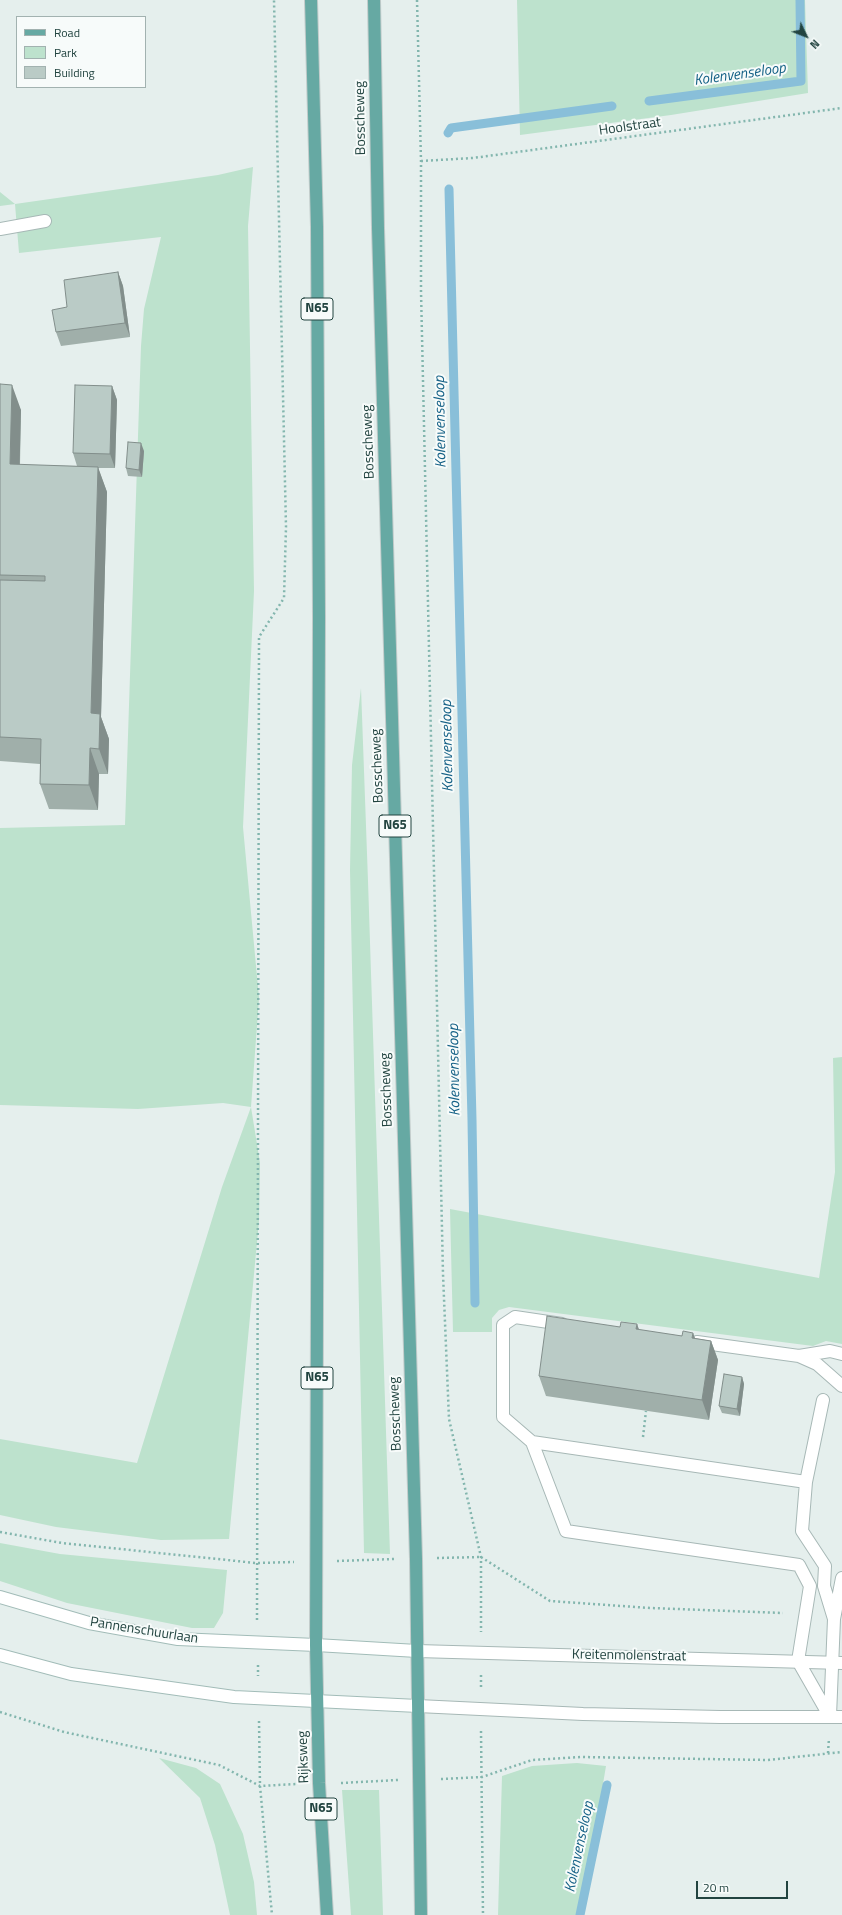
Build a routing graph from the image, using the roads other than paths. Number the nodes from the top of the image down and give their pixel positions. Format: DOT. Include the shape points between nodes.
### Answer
graph roads {
  1 [pos="311,0"];
  2 [pos="374,0"];
  3 [pos="45,221"];
  4 [pos="0,229"];
  5 [pos="570,1325"];
  6 [pos="689,1341"];
  7 [pos="842,1354"];
  8 [pos="799,1356"];
  9 [pos="842,1386"];
  10 [pos="823,1400"];
  11 [pos="532,1442"];
  12 [pos="806,1482"];
  13 [pos="842,1578"];
  14 [pos="0,1597"];
  15 [pos="834,1619"];
  16 [pos="316,1645"];
  17 [pos="417,1651"];
  18 [pos="0,1654"];
  19 [pos="798,1661"];
  20 [pos="837,1663"];
  21 [pos="316,1702"];
  22 [pos="418,1706"];
  23 [pos="830,1717"];
  24 [pos="842,1717"];
  25 [pos="327,1915"];
  26 [pos="421,1915"];
  1 -- 16 [label="main road, N65" via="317,227 319,610"];
  2 -- 17 [label="main road, Bosscheweg / N65" via="378,236"];
  3 -- 4 [label="street"];
  5 -- 11 [label="street" via="515,1317 503,1325 503,1417"];
  6 -- 8 [label="street"];
  7 -- 8 [label="street" via="830,1351"];
  8 -- 9 [label="street" via="817,1364"];
  10 -- 12 [label="street"];
  11 -- 12 [label="street"];
  11 -- 19 [label="street" via="566,1531 799,1565 810,1586"];
  12 -- 15 [label="street" via="802,1531 824,1566 824,1586"];
  13 -- 15 [label="street"];
  14 -- 16 [label="street, Pannenschuurlaan" via="89,1623 178,1639"];
  15 -- 20 [label="street"];
  16 -- 17 [label="street, Pannenschuurlaan"];
  16 -- 21 [label="main road, Rijksweg / N65"];
  17 -- 19 [label="street, Kreitenmolenstraat"];
  17 -- 22 [label="main road, N65"];
  18 -- 21 [label="street" via="71,1674 119,1682 234,1697"];
  19 -- 20 [label="street, Kreitenmolenstraat"];
  19 -- 23 [label="street"];
  20 -- 23 [label="street"];
  21 -- 22 [label="street"];
  21 -- 25 [label="main road, Rijksweg / N65"];
  22 -- 23 [label="street" via="583,1714"];
  22 -- 26 [label="main road, N65"];
  23 -- 24 [label="street"];
}
